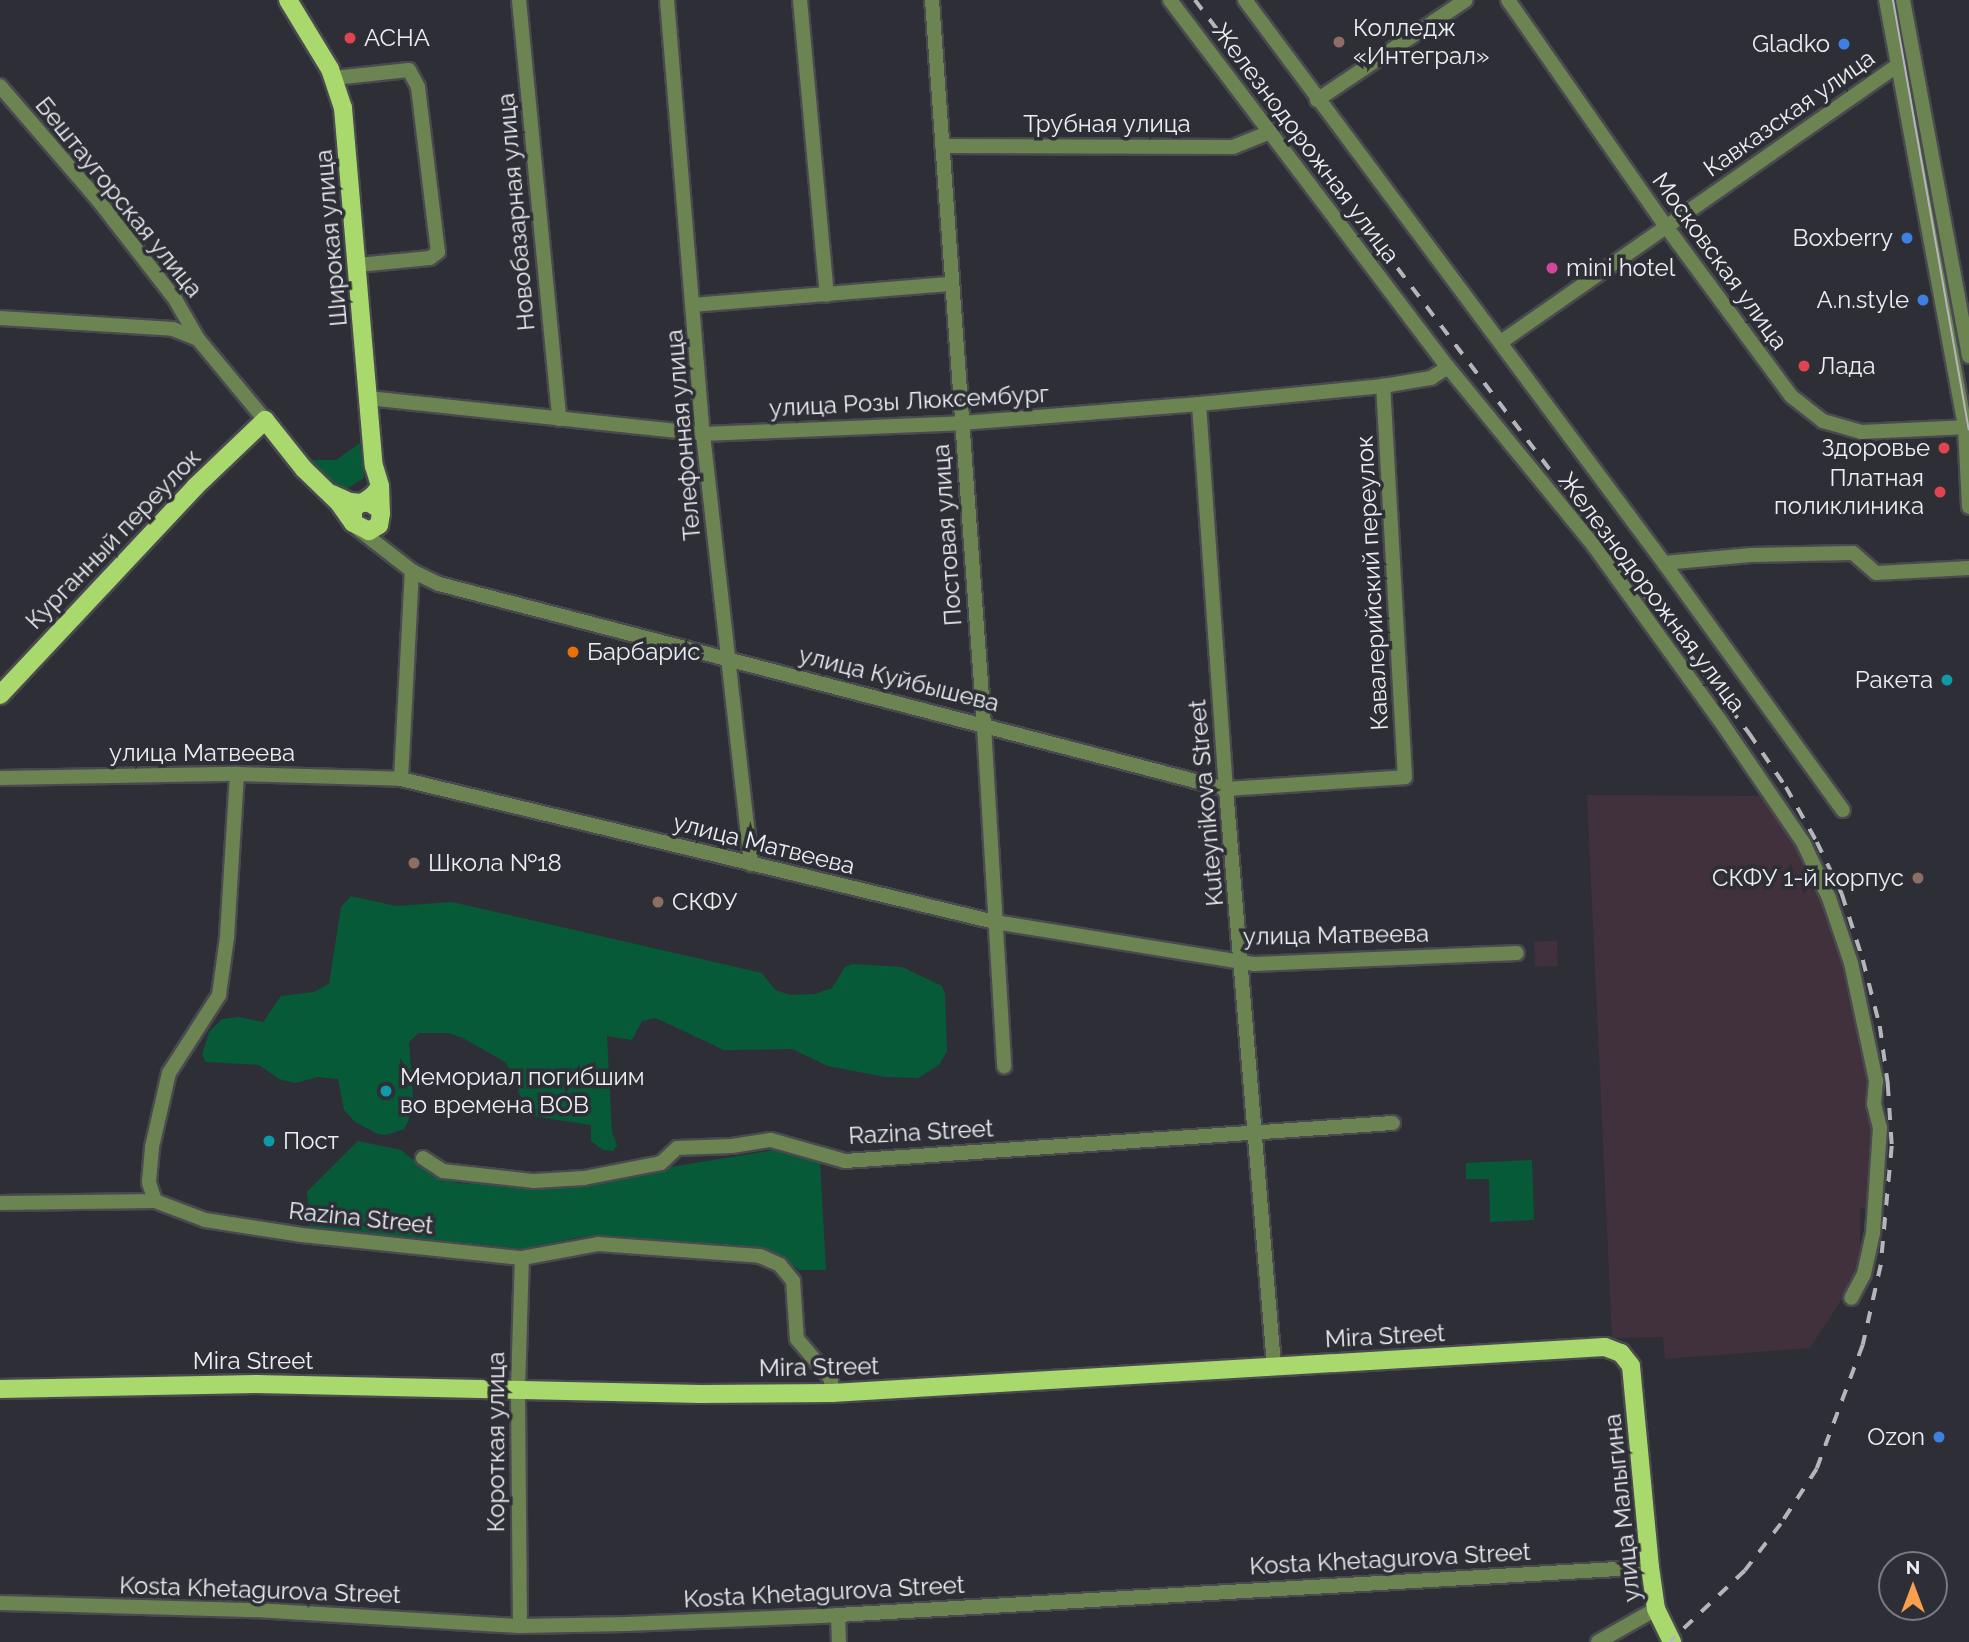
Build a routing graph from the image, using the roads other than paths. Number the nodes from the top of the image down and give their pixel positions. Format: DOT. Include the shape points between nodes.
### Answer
graph roads {
  1 [pos="519,0"];
  2 [pos="667,0"];
  3 [pos="800,0"];
  4 [pos="932,0"];
  5 [pos="1170,0"];
  6 [pos="1245,0"];
  7 [pos="1466,0"];
  8 [pos="1508,0"];
  9 [pos="1886,0"];
  10 [pos="1903,0"];
  11 [pos="294,2"];
  12 [pos="1896,66"];
  13 [pos="334,78"];
  14 [pos="0,86"];
  15 [pos="1318,100"];
  16 [pos="1270,132"];
  17 [pos="942,146"];
  18 [pos="1665,225"];
  19 [pos="358,265"];
  20 [pos="951,284"];
  21 [pos="827,295"];
  22 [pos="693,305"];
  23 [pos="0,318"];
  24 [pos="198,339"];
  25 [pos="1501,342"];
  26 [pos="1969,356"];
  27 [pos="1448,367"];
  28 [pos="1383,386"];
  29 [pos="368,398"];
  30 [pos="1199,404"];
  31 [pos="559,419"];
  32 [pos="265,420"];
  33 [pos="962,423"];
  34 [pos="1967,428"];
  35 [pos="704,434"];
  36 [pos="380,486"];
  37 [pos="326,491"];
  38 [pos="362,503"];
  39 [pos="1969,507"];
  40 [pos="381,516"];
  41 [pos="355,525"];
  42 [pos="393,555"];
  43 [pos="1664,563"];
  44 [pos="1969,568"];
  45 [pos="412,571"];
  46 [pos="730,662"];
  47 [pos="0,695"];
  48 [pos="984,726"];
  49 [pos="237,774"];
  50 [pos="1405,777"];
  51 [pos="0,778"];
  52 [pos="401,779"];
  53 [pos="1226,789"];
  54 [pos="1843,810"];
  55 [pos="751,864"];
  56 [pos="995,922"];
  57 [pos="1517,953"];
  58 [pos="1241,962"];
  59 [pos="1004,1066"];
  60 [pos="1393,1123"];
  61 [pos="1257,1134"];
  62 [pos="423,1158"];
  63 [pos="155,1201"];
  64 [pos="0,1203"];
  65 [pos="522,1258"];
  66 [pos="1851,1298"];
  67 [pos="1274,1366"];
  68 [pos="1631,1366"];
  69 [pos="518,1389"];
  70 [pos="0,1390"];
  71 [pos="832,1393"];
  72 [pos="1650,1566"];
  73 [pos="0,1603"];
  74 [pos="1656,1609"];
  75 [pos="838,1615"];
  76 [pos="520,1626"];
  77 [pos="1670,1637"];
  78 [pos="839,1642"];
  79 [pos="1598,1642"];
  1 -- 31 [label="street, Новобазарная улица"];
  2 -- 22 [label="street, Телефонная улица"];
  3 -- 21 [label="street"];
  4 -- 17 [label="street, Постовая улица"];
  5 -- 16 [label="street, Железнодорожная улица"];
  6 -- 15 [label="street, Железнодорожная улица"];
  7 -- 15 [label="street"];
  8 -- 18 [label="street, Московская улица"];
  9 -- 12 [label="street"];
  10 -- 26 [label="street"];
  11 -- 13 [label="main road, Широкая улица"];
  12 -- 18 [label="street, Кавказская улица"];
  12 -- 34 [label="street"];
  13 -- 19 [label="main road, Широкая улица" via="343,108"];
  13 -- 19 [label="street" via="409,70 418,87 438,252 430,258"];
  14 -- 24 [label="street, Бештаугорская улица" via="105,209 175,299"];
  15 -- 25 [label="street, Железнодорожная улица"];
  16 -- 17 [label="street, Трубная улица" via="1233,147"];
  16 -- 27 [label="street, Железнодорожная улица"];
  17 -- 20 [label="street, Постовая улица"];
  18 -- 25 [label="street, Кавказская улица"];
  18 -- 34 [label="street, Московская улица" via="1783,386 1823,421 1861,432"];
  19 -- 29 [label="main road, Широкая улица"];
  20 -- 21 [label="street"];
  20 -- 33 [label="street, Постовая улица"];
  21 -- 22 [label="street"];
  22 -- 35 [label="street, Телефонная улица"];
  23 -- 24 [label="street" via="144,325"];
  24 -- 32 [label="street"];
  25 -- 43 [label="street, Железнодорожная улица"];
  27 -- 28 [label="street, улица Розы Люксембург" via="1431,378"];
  27 -- 66 [label="street, Железнодорожная улица" via="1594,546 1673,655 1803,842 1829,898 1866,1025 1880,1128 1873,1233 1864,1274"];
  28 -- 30 [label="street, улица Розы Люксембург"];
  28 -- 50 [label="street, Кавалерийский переулок"];
  29 -- 31 [label="street, улица Розы Люксембург"];
  29 -- 36 [label="main road, Широкая улица"];
  30 -- 33 [label="street, улица Розы Люксембург"];
  30 -- 53 [label="street, Kuteynikova Street"];
  31 -- 35 [label="street, улица Розы Люксембург"];
  32 -- 37 [label="main road, улица Куйбышева"];
  32 -- 47 [label="main road, Курганный переулок" via="195,487"];
  33 -- 35 [label="street, улица Розы Люксембург"];
  33 -- 48 [label="street, Постовая улица"];
  34 -- 39 [label="street"];
  35 -- 46 [label="street, Телефонная улица"];
  36 -- 38 [label="main road"];
  36 -- 40 [label="main road, Широкая улица"];
  37 -- 38 [label="main road, улица Куйбышева"];
  37 -- 41 [label="main road, улица Куйбышева"];
  38 -- 40 [label="main road, улица Куйбышева" via="373,504"];
  38 -- 41 [label="main road" via="353,511"];
  40 -- 41 [label="main road" via="369,531"];
  40 -- 42 [label="street"];
  41 -- 42 [label="street, улица Куйбышева"];
  42 -- 45 [label="street, улица Куйбышева"];
  43 -- 44 [label="street" via="1853,553 1876,573"];
  43 -- 54 [label="street, Железнодорожная улица"];
  45 -- 46 [label="street, улица Куйбышева" via="465,591"];
  45 -- 52 [label="street"];
  46 -- 48 [label="street, улица Куйбышева"];
  46 -- 55 [label="street, Телефонная улица"];
  48 -- 53 [label="street, улица Куйбышева"];
  48 -- 56 [label="street, Постовая улица"];
  49 -- 51 [label="street, улица Матвеева"];
  49 -- 52 [label="street, улица Матвеева"];
  49 -- 63 [label="street" via="219,995 169,1073 152,1147 149,1182"];
  50 -- 53 [label="street, улица Куйбышева"];
  52 -- 55 [label="street, улица Матвеева"];
  53 -- 58 [label="street, Kuteynikova Street"];
  55 -- 56 [label="street, улица Матвеева"];
  56 -- 58 [label="street, улица Матвеева"];
  56 -- 59 [label="street, Постовая улица"];
  57 -- 58 [label="street, улица Матвеева"];
  58 -- 61 [label="street, Kuteynikova Street"];
  60 -- 61 [label="street, Razina Street"];
  61 -- 62 [label="street, Razina Street" via="845,1161 771,1140 677,1148 662,1163 584,1178 534,1181 443,1171"];
  61 -- 67 [label="street, Kuteynikova Street"];
  63 -- 64 [label="street, Razina Street"];
  63 -- 65 [label="street, Razina Street" via="205,1220"];
  65 -- 69 [label="street, Короткая улица"];
  65 -- 71 [label="street, Razina Street" via="597,1244 760,1256 780,1265 793,1281 797,1339 831,1378"];
  67 -- 68 [label="main road, Mira Street" via="1605,1347 1621,1353"];
  67 -- 71 [label="main road, Mira Street"];
  68 -- 72 [label="main road, улица Малыгина"];
  69 -- 70 [label="main road, Mira Street" via="256,1384"];
  69 -- 71 [label="main road, Mira Street"];
  69 -- 76 [label="street, Короткая улица"];
  72 -- 74 [label="main road, улица Малыгина"];
  72 -- 75 [label="street, Kosta Khetagurova Street"];
  73 -- 76 [label="street, Kosta Khetagurova Street" via="256,1610"];
  74 -- 77 [label="main road, улица Малыгина"];
  74 -- 79 [label="street"];
  75 -- 76 [label="street, Kosta Khetagurova Street"];
  75 -- 78 [label="street"];
}
